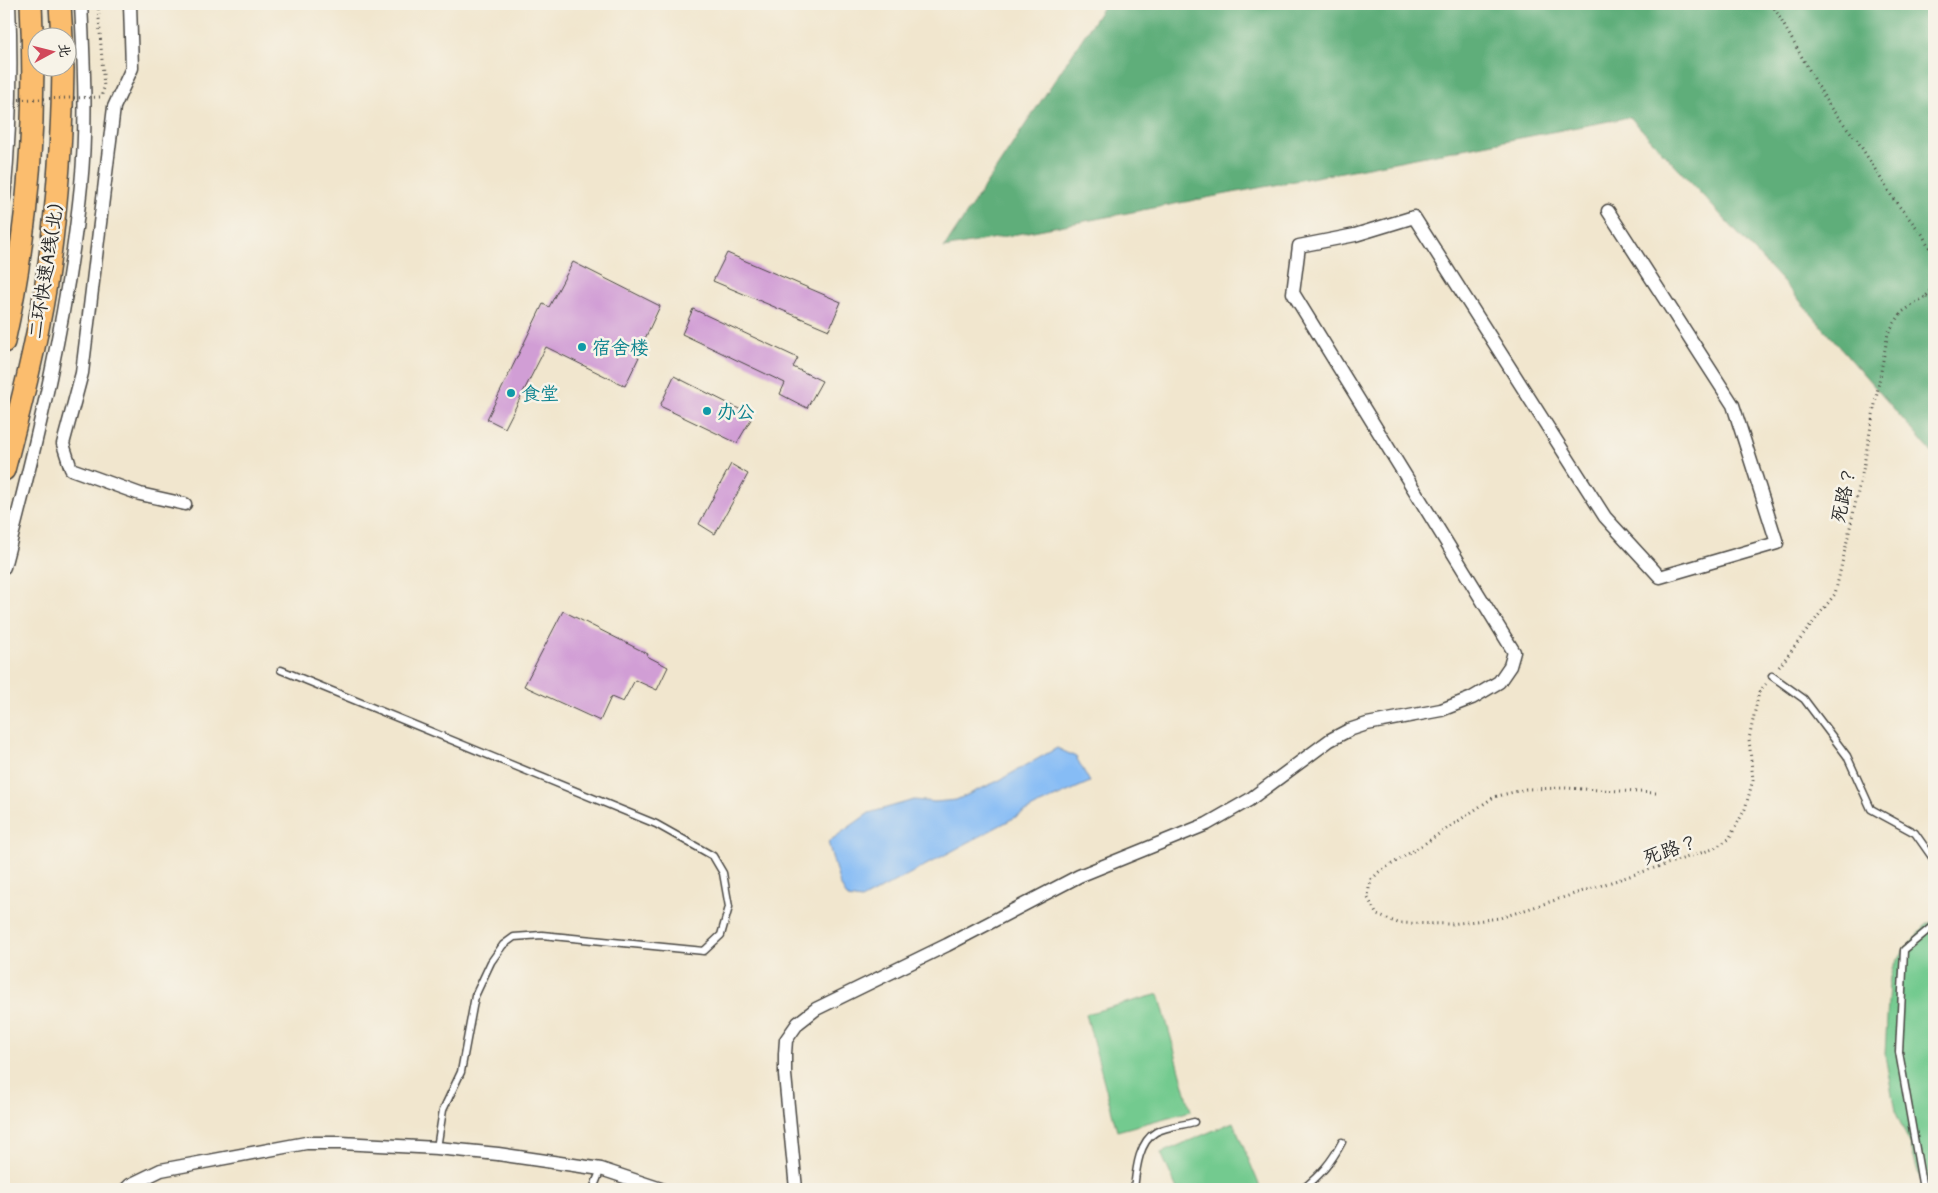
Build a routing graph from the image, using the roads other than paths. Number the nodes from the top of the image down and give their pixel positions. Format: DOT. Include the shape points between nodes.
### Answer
graph roads {
  1 [pos="9,4"];
  2 [pos="31,4"];
  3 [pos="60,4"];
  4 [pos="81,4"];
  5 [pos="130,4"];
  6 [pos="61,28"];
  7 [pos="63,78"];
  8 [pos="4,198"];
  9 [pos="1608,211"];
  10 [pos="4,342"];
  11 [pos="4,470"];
  12 [pos="185,504"];
  13 [pos="4,567"];
  14 [pos="281,670"];
  15 [pos="1772,676"];
  16 [pos="1934,860"];
  17 [pos="1934,925"];
  18 [pos="1194,1122"];
  19 [pos="1342,1142"];
  20 [pos="437,1148"];
  21 [pos="601,1169"];
  22 [pos="126,1189"];
  23 [pos="594,1189"];
  24 [pos="661,1189"];
  25 [pos="796,1189"];
  26 [pos="1134,1189"];
  27 [pos="1303,1189"];
  28 [pos="1923,1189"];
  1 -- 8 [label="street" via="9,142"];
  2 -- 10 [label="highway" via="34,92 31,156 22,246"];
  3 -- 6 [label="highway"];
  4 -- 13 [label="street" via="85,89 81,184 73,251 59,338"];
  5 -- 12 [label="street" via="132,68 114,107 82,373 64,444 71,468 140,494"];
  7 -- 11 [label="highway, 二环快速A线(北)" via="60,161 45,286 34,350"];
  9 -- 25 [label="street" via="1733,405 1777,543 1660,577 1605,517 1414,217 1355,235 1299,246 1293,293 1514,652 1510,666 1499,682 1472,698 1441,710 1349,730 1330,740 1249,800 1207,824 1079,876 810,1014 798,1023 786,1040 785,1075"];
  14 -- 20 [label="lane" via="656,824 713,856 723,873 729,908 721,935 704,950 542,935 514,937 503,945 475,996 461,1072 443,1110"];
  15 -- 16 [label="lane" via="1804,699 1847,756 1871,809 1915,833"];
  17 -- 28 [label="lane" via="1904,950 1899,1052"];
  18 -- 26 [label="lane" via="1155,1132 1144,1145 1136,1167"];
  19 -- 27 [label="lane" via="1332,1162"];
  20 -- 21 [label="street"];
  20 -- 22 [label="street" via="306,1143 162,1170 130,1184"];
  21 -- 23 [label="lane"];
  21 -- 24 [label="street"];
}
